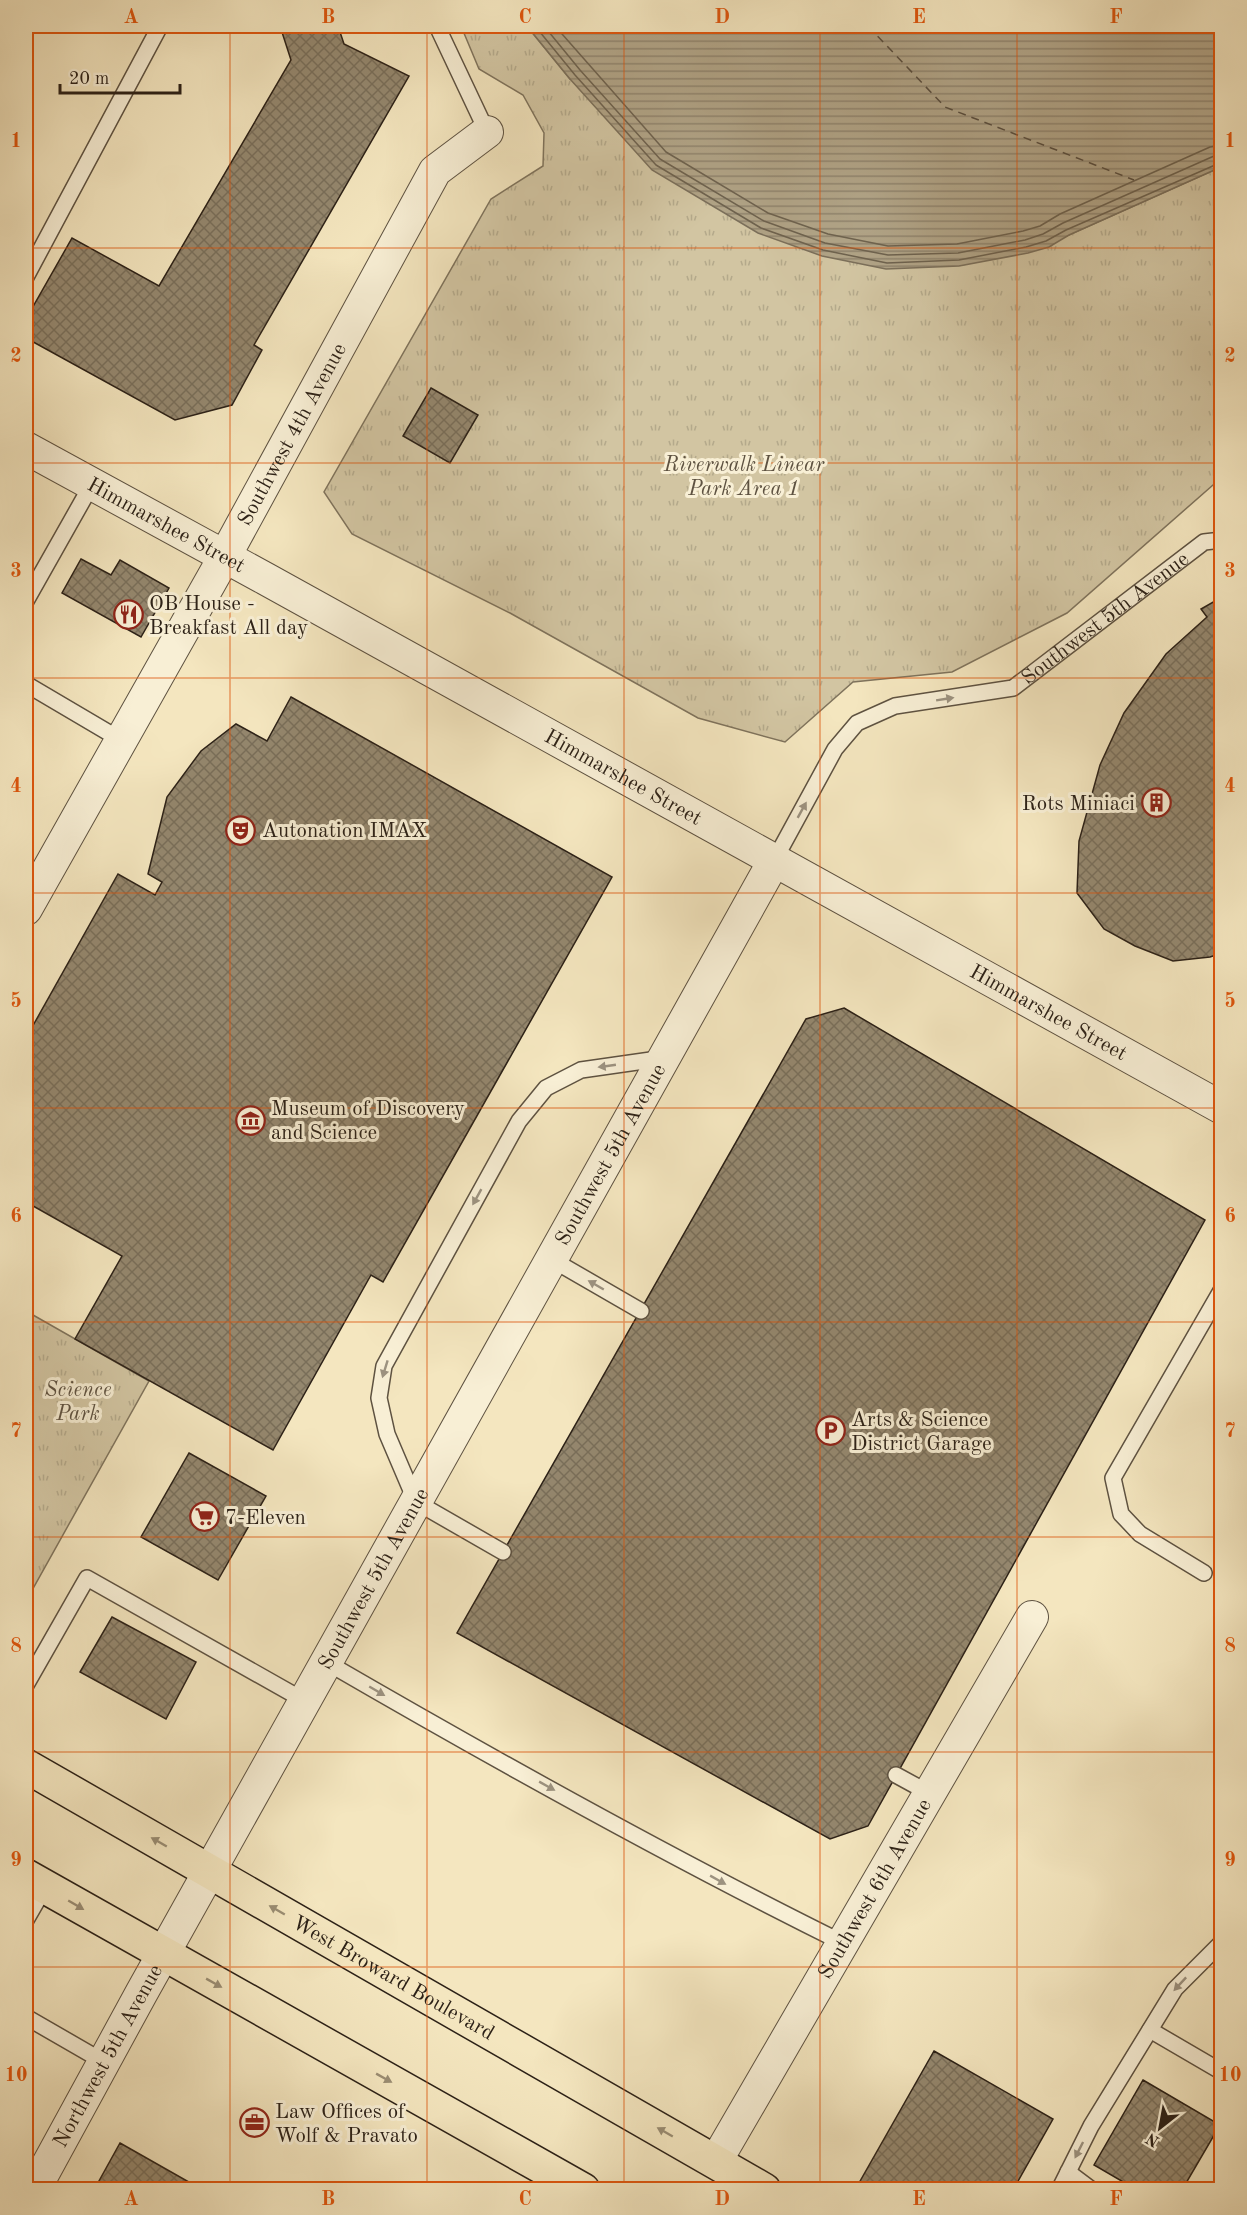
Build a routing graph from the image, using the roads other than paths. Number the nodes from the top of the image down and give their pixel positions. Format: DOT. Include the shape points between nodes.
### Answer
graph roads {
  1 [pos="160,26"];
  2 [pos="437,26"];
  3 [pos="487,132"];
  4 [pos="26,277"];
  5 [pos="26,448"];
  6 [pos="92,484"];
  7 [pos="1221,540"];
  8 [pos="225,556"];
  9 [pos="26,601"];
  10 [pos="26,684"];
  11 [pos="121,740"];
  12 [pos="774,861"];
  13 [pos="26,909"];
  14 [pos="665,1058"];
  15 [pos="1221,1108"];
  16 [pos="551,1259"];
  17 [pos="1221,1289"];
  18 [pos="641,1311"];
  19 [pos="416,1502"];
  20 [pos="503,1552"];
  21 [pos="1204,1573"];
  22 [pos="1032,1617"];
  23 [pos="326,1662"];
  24 [pos="26,1685"];
  25 [pos="304,1701"];
  26 [pos="26,1766"];
  27 [pos="896,1775"];
  28 [pos="929,1793"];
  29 [pos="209,1871"];
  30 [pos="35,1881"];
  31 [pos="26,1920"];
  32 [pos="1221,1942"];
  33 [pos="843,1943"];
  34 [pos="163,1955"];
  35 [pos="26,2017"];
  36 [pos="1150,2030"];
  37 [pos="104,2062"];
  38 [pos="1221,2072"];
  39 [pos="716,2161"];
  40 [pos="1068,2172"];
  41 [pos="34,2190"];
  42 [pos="583,2190"];
  43 [pos="764,2190"];
  44 [pos="1059,2190"];
  45 [pos="1092,2190"];
  1 -- 4 [label="lane"];
  2 -- 3 [label="lane"];
  3 -- 8 [label="street, Southwest 4th Avenue" via="435,171"];
  5 -- 6 [label="street, Himmarshee Street"];
  6 -- 8 [label="street, Himmarshee Street"];
  6 -- 9 [label="lane"];
  12 -- 7 [label="lane, Southwest 5th Avenue, one-way" via="835,749 857,723 895,706 1013,688 1204,542"];
  8 -- 11 [label="street, Southwest 4th Avenue"];
  8 -- 12 [label="street, Himmarshee Street"];
  10 -- 11 [label="lane"];
  11 -- 13 [label="street, Southwest 4th Avenue"];
  12 -- 14 [label="street, Southwest 5th Avenue"];
  12 -- 15 [label="street, Himmarshee Street"];
  14 -- 16 [label="street, Southwest 5th Avenue"];
  14 -- 19 [label="lane, one-way" via="581,1070 546,1088 519,1121 384,1366 379,1398 387,1434"];
  18 -- 16 [label="lane, one-way"];
  16 -- 19 [label="street, Southwest 5th Avenue"];
  17 -- 21 [label="lane" via="1113,1478 1121,1514 1140,1534"];
  19 -- 20 [label="lane"];
  19 -- 23 [label="street, Southwest 5th Avenue"];
  22 -- 28 [label="street, Southwest 6th Avenue"];
  23 -- 25 [label="street, Southwest 5th Avenue"];
  23 -- 33 [label="lane, one-way" via="742,1893"];
  24 -- 25 [label="lane" via="87,1578"];
  25 -- 29 [label="street, Southwest 5th Avenue"];
  29 -- 26 [label="main road, West Broward Boulevard, one-way"];
  27 -- 28 [label="lane"];
  28 -- 33 [label="street, Southwest 6th Avenue"];
  29 -- 34 [label="street, Southwest 5th Avenue"];
  39 -- 29 [label="main road, West Broward Boulevard, one-way"];
  30 -- 31 [label="lane"];
  30 -- 34 [label="main road, one-way"];
  32 -- 36 [label="lane, one-way" via="1175,1989"];
  33 -- 39 [label="street, Southwest 6th Avenue"];
  34 -- 37 [label="street, Northwest 5th Avenue"];
  34 -- 42 [label="main road, one-way"];
  35 -- 37 [label="lane"];
  36 -- 38 [label="lane"];
  36 -- 40 [label="lane, one-way" via="1091,2126"];
  37 -- 41 [label="street, Northwest 5th Avenue"];
  39 -- 43 [label="main road, West Broward Boulevard"];
  40 -- 44 [label="lane"];
  40 -- 45 [label="lane"];
}
